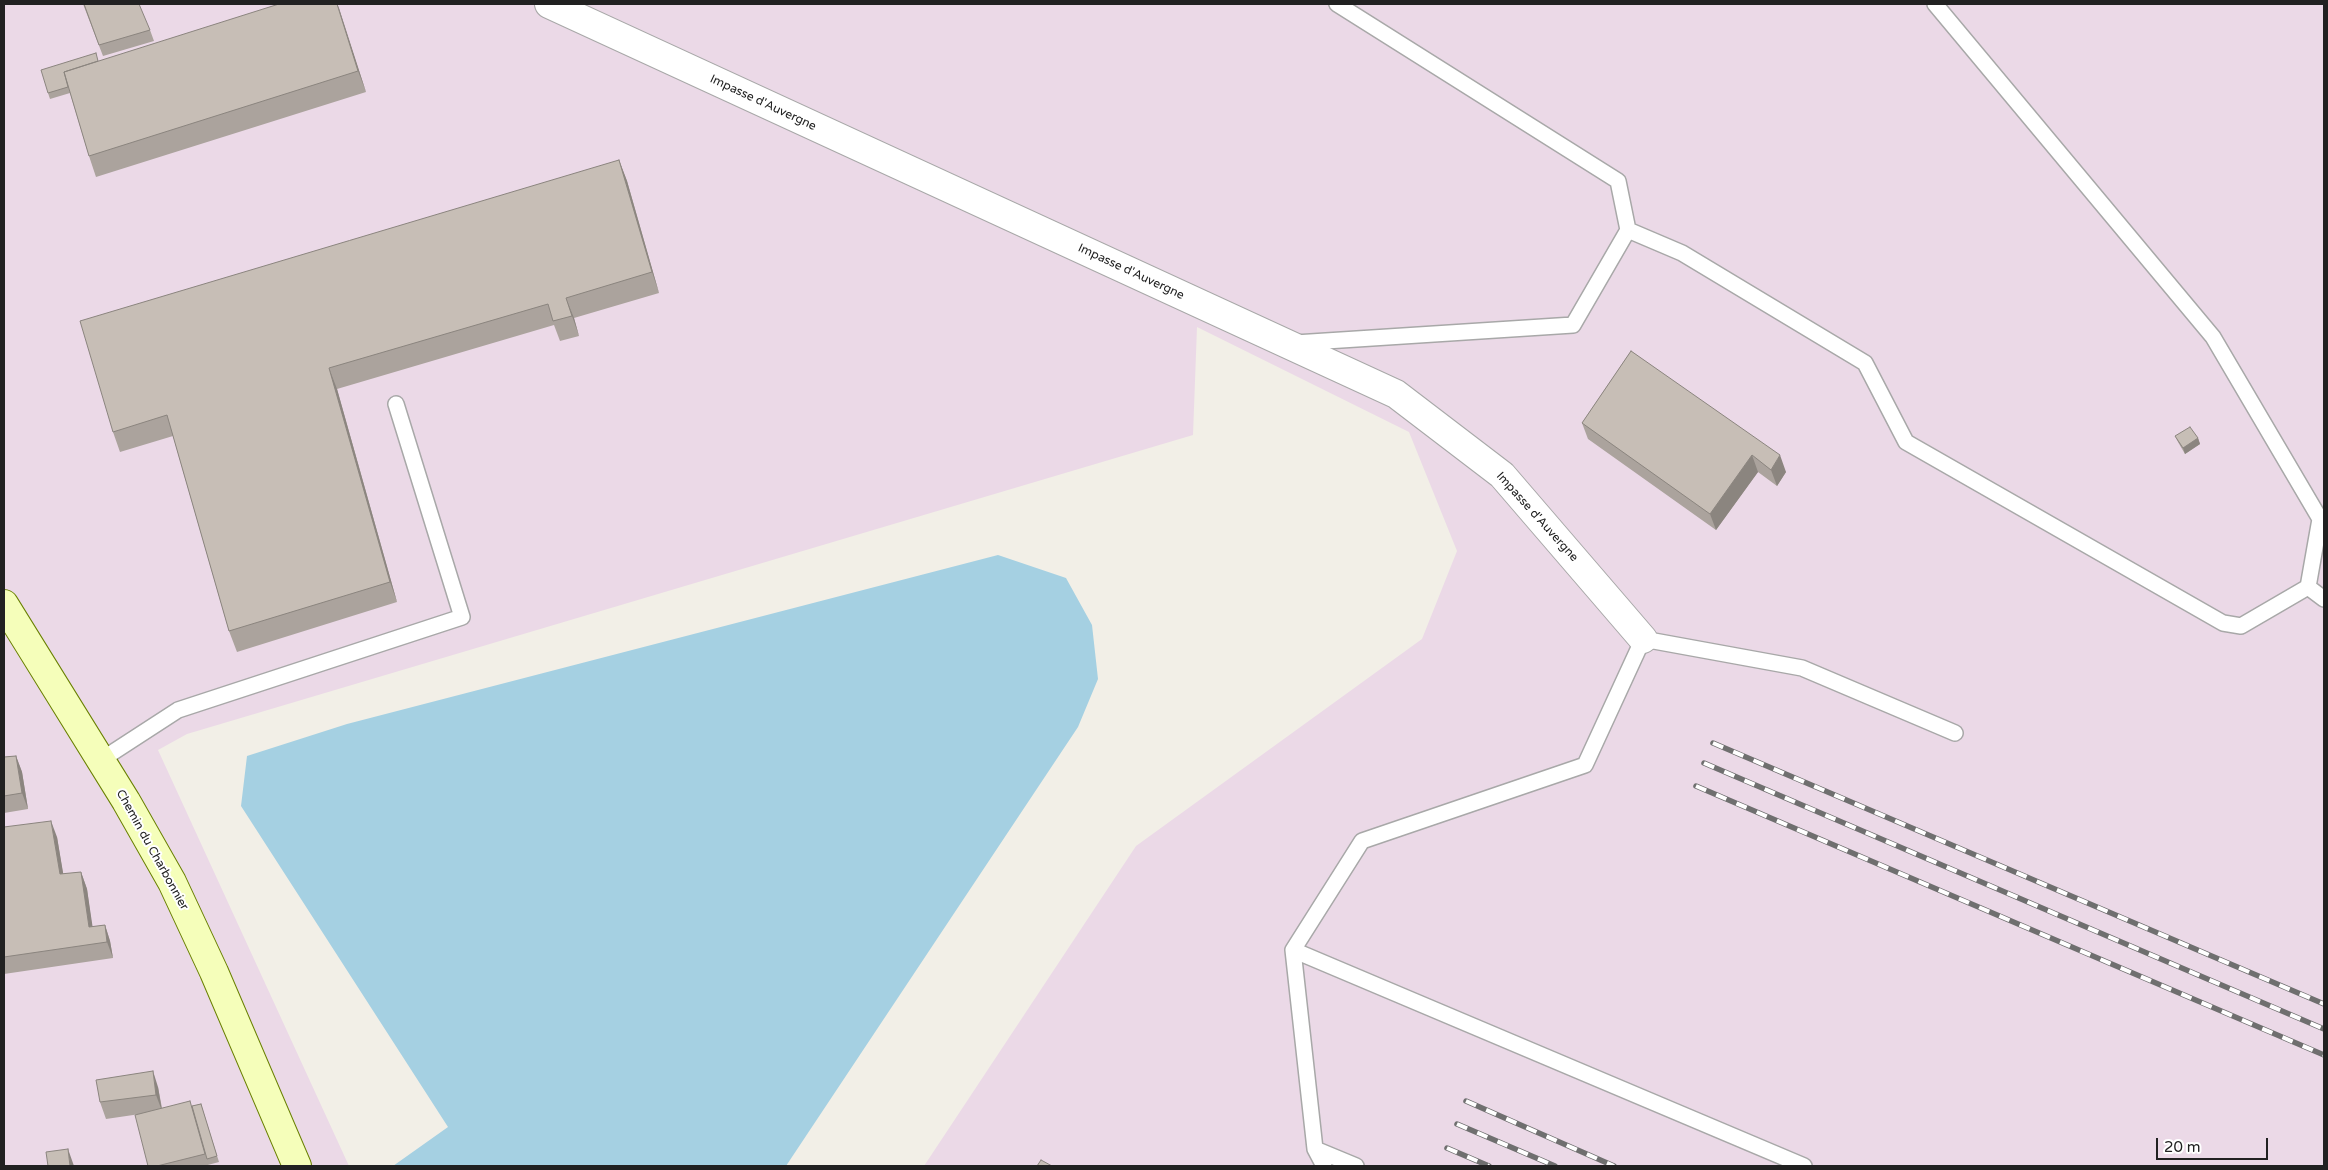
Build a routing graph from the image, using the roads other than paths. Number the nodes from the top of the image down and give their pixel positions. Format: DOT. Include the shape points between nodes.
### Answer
graph roads {
  1 [pos="549,4"];
  2 [pos="1338,4"];
  3 [pos="1935,4"];
  4 [pos="1628,230"];
  5 [pos="1286,343"];
  6 [pos="396,404"];
  7 [pos="2308,587"];
  8 [pos="2324,599"];
  9 [pos="4,604"];
  10 [pos="1643,639"];
  11 [pos="1955,733"];
  12 [pos="101,760"];
  13 [pos="1293,950"];
  14 [pos="1315,1149"];
  15 [pos="297,1166"];
  16 [pos="1324,1166"];
  17 [pos="1356,1166"];
  18 [pos="1804,1166"];
  1 -- 5 [label="street, Impasse d'Auvergne"];
  2 -- 4 [label="lane" via="1618,181"];
  3 -- 7 [label="lane" via="2212,337 2320,519"];
  4 -- 5 [label="lane" via="1573,325"];
  4 -- 7 [label="lane" via="1682,253 1865,363 1906,442 2223,623 2241,626"];
  5 -- 10 [label="street, Impasse d'Auvergne" via="1396,394 1502,475"];
  6 -- 12 [label="lane" via="462,618 178,710"];
  7 -- 8 [label="lane"];
  9 -- 12 [label="street, Chemin du Charbonnier"];
  10 -- 11 [label="lane" via="1802,668"];
  10 -- 13 [label="lane" via="1585,765 1362,841"];
  12 -- 15 [label="street, Chemin du Charbonnier" via="172,882"];
  13 -- 14 [label="lane"];
  13 -- 18 [label="lane"];
  14 -- 16 [label="lane"];
  14 -- 17 [label="lane"];
}
